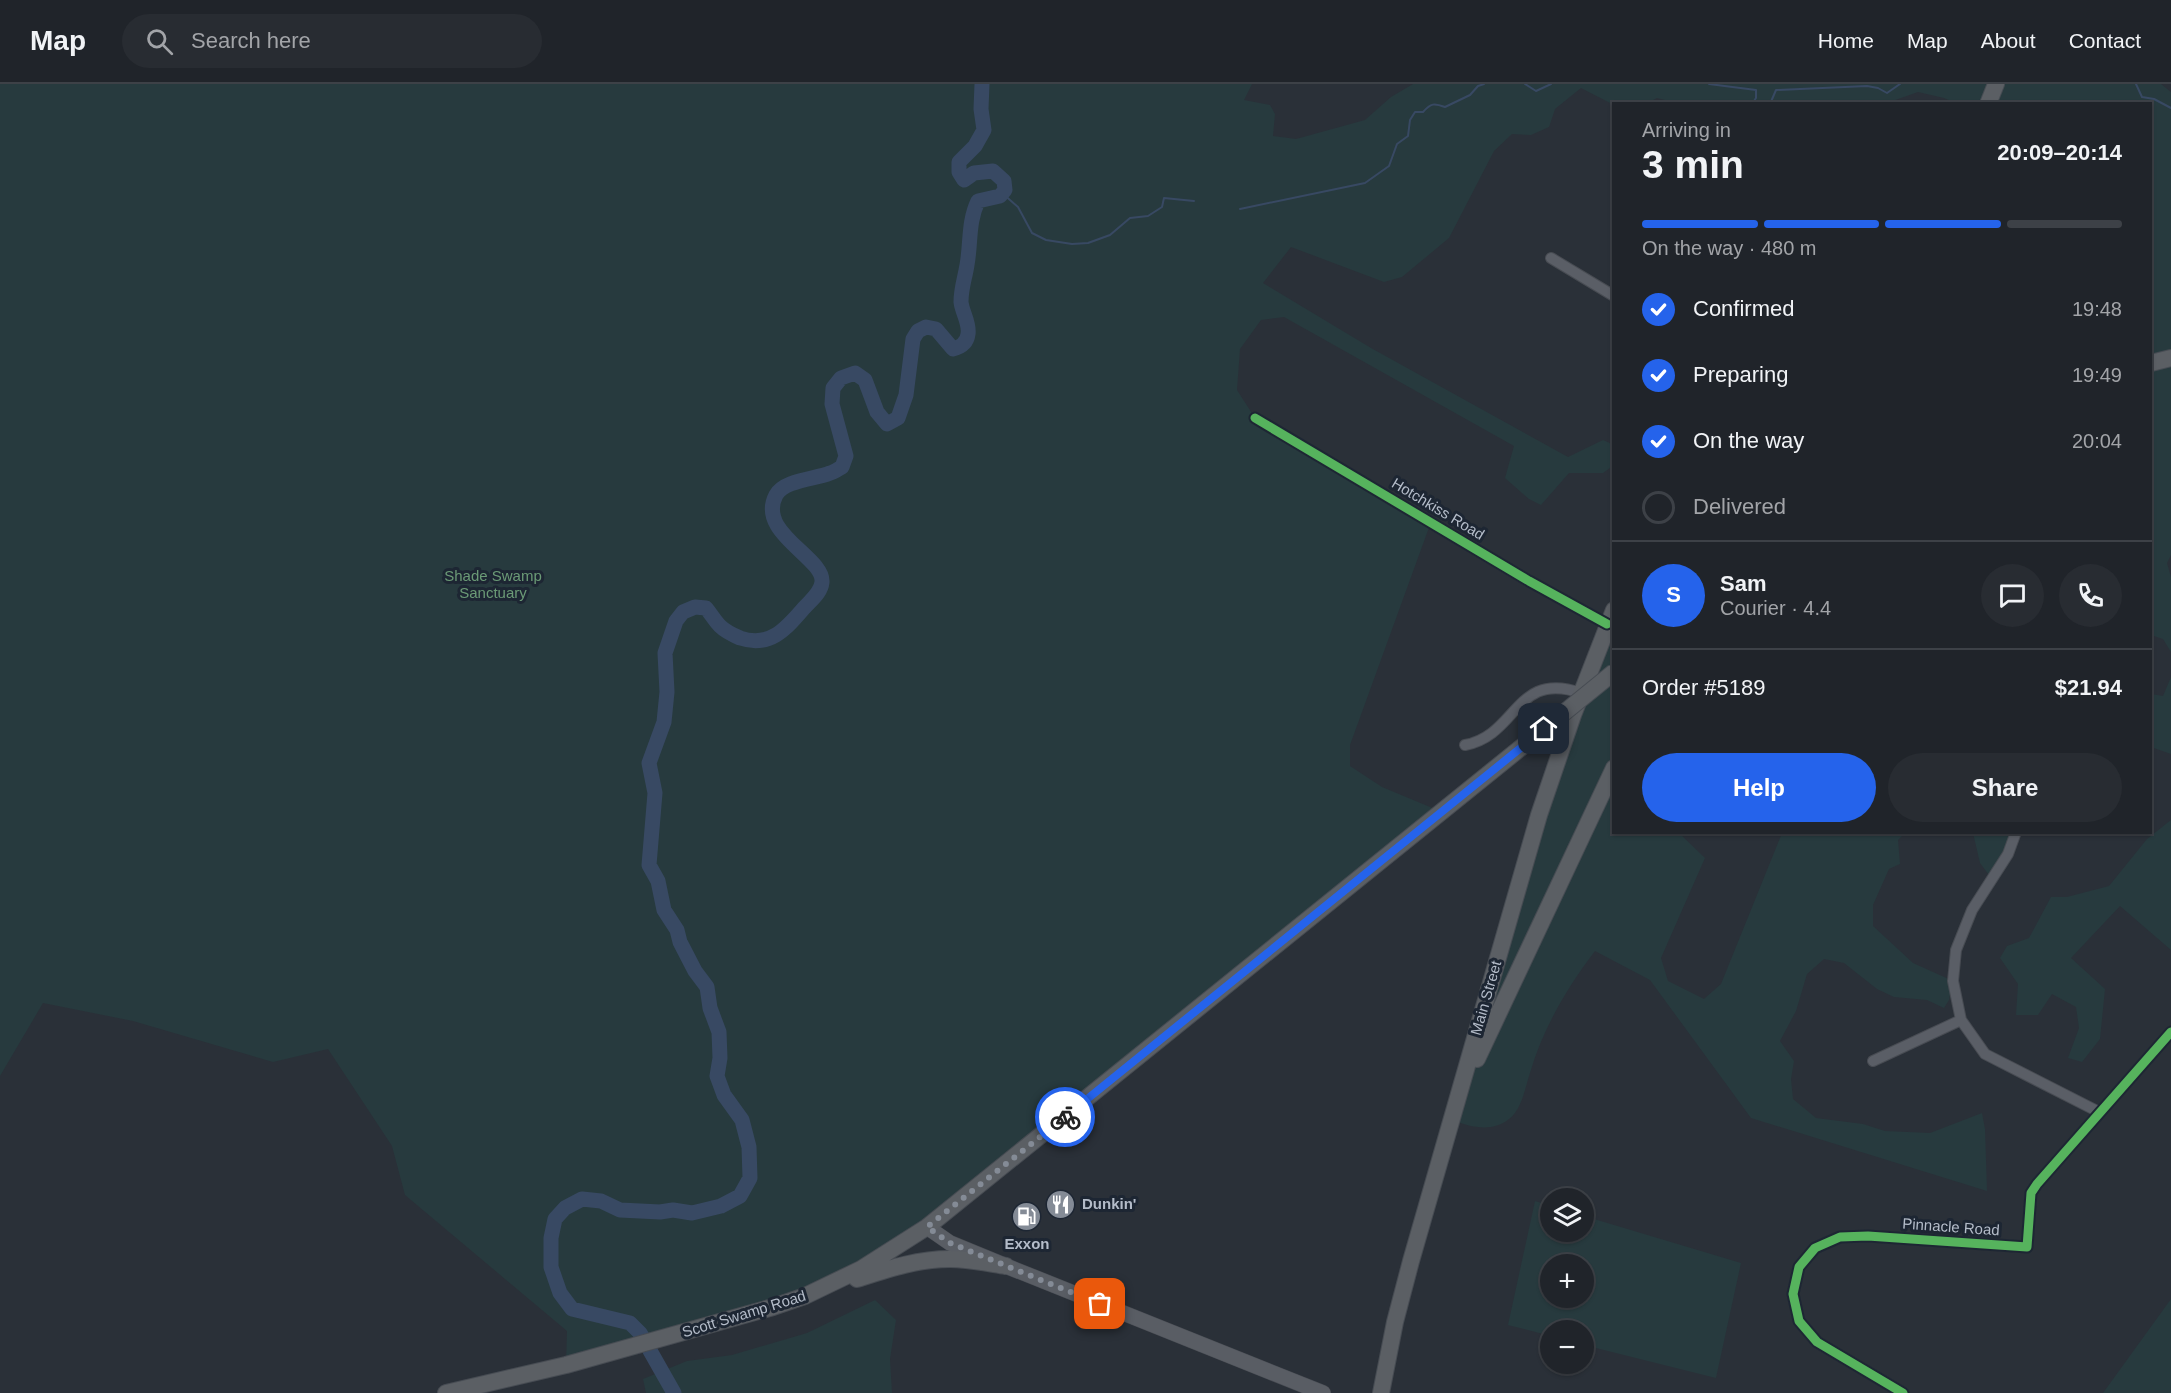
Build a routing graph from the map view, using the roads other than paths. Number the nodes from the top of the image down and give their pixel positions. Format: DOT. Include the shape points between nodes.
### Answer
graph roads {
  1 [pos="1996,84"];
  2 [pos="1989,102"];
  3 [pos="1551,258"];
  4 [pos="1612,295"];
  5 [pos="2171,358"];
  6 [pos="2152,363"];
  7 [pos="1256,418"];
  8 [pos="1611,617"];
  9 [pos="1612,674"];
  10 [pos="1581,693"];
  11 [pos="1465,745"];
  12 [pos="1612,772"];
  13 [pos="2015,834"];
  14 [pos="1961,1020"];
  15 [pos="2171,1032"];
  16 [pos="1873,1061"];
  17 [pos="2098,1112"];
  18 [pos="1452,1120"];
  19 [pos="927,1227"];
  20 [pos="1006,1266"];
  21 [pos="805,1296"];
  22 [pos="446,1393"];
  23 [pos="1323,1393"];
  24 [pos="1381,1393"];
  25 [pos="1902,1393"];
  1 -- 2 [label="highway"];
  3 -- 4 [label="street"];
  5 -- 6 [label="highway"];
  7 -- 8 [label="street, Hotchkiss Road" via="1529,581"];
  8 -- 10 [label="highway, Main Street"];
  9 -- 19 [label="highway, Scott Swamp Road, bridge"];
  10 -- 11 [label="street" via="1544,688 1525,700 1490,735"];
  10 -- 18 [label="highway, Main Street" via="1539,815"];
  12 -- 18 [label="highway"];
  13 -- 14 [label="street" via="2008,854 1972,910 1956,950 1953,981"];
  14 -- 16 [label="street"];
  14 -- 17 [label="street" via="1985,1053"];
  15 -- 17 [label="street, Pinnacle Road"];
  17 -- 25 [label="street, Pinnacle Road" via="2031,1193 2027,1247 1840,1237 1815,1248 1799,1267 1793,1294 1798,1322 1817,1342"];
  18 -- 24 [label="highway, Main Street" via="1401,1296"];
  19 -- 20 [label="main road" via="950,1243"];
  19 -- 21 [label="highway, Scott Swamp Road" via="877,1260"];
  20 -- 21 [label="highway" via="950,1259 915,1262"];
  20 -- 23 [label="main road"];
  21 -- 22 [label="highway, Scott Swamp Road" via="663,1339"];
}
